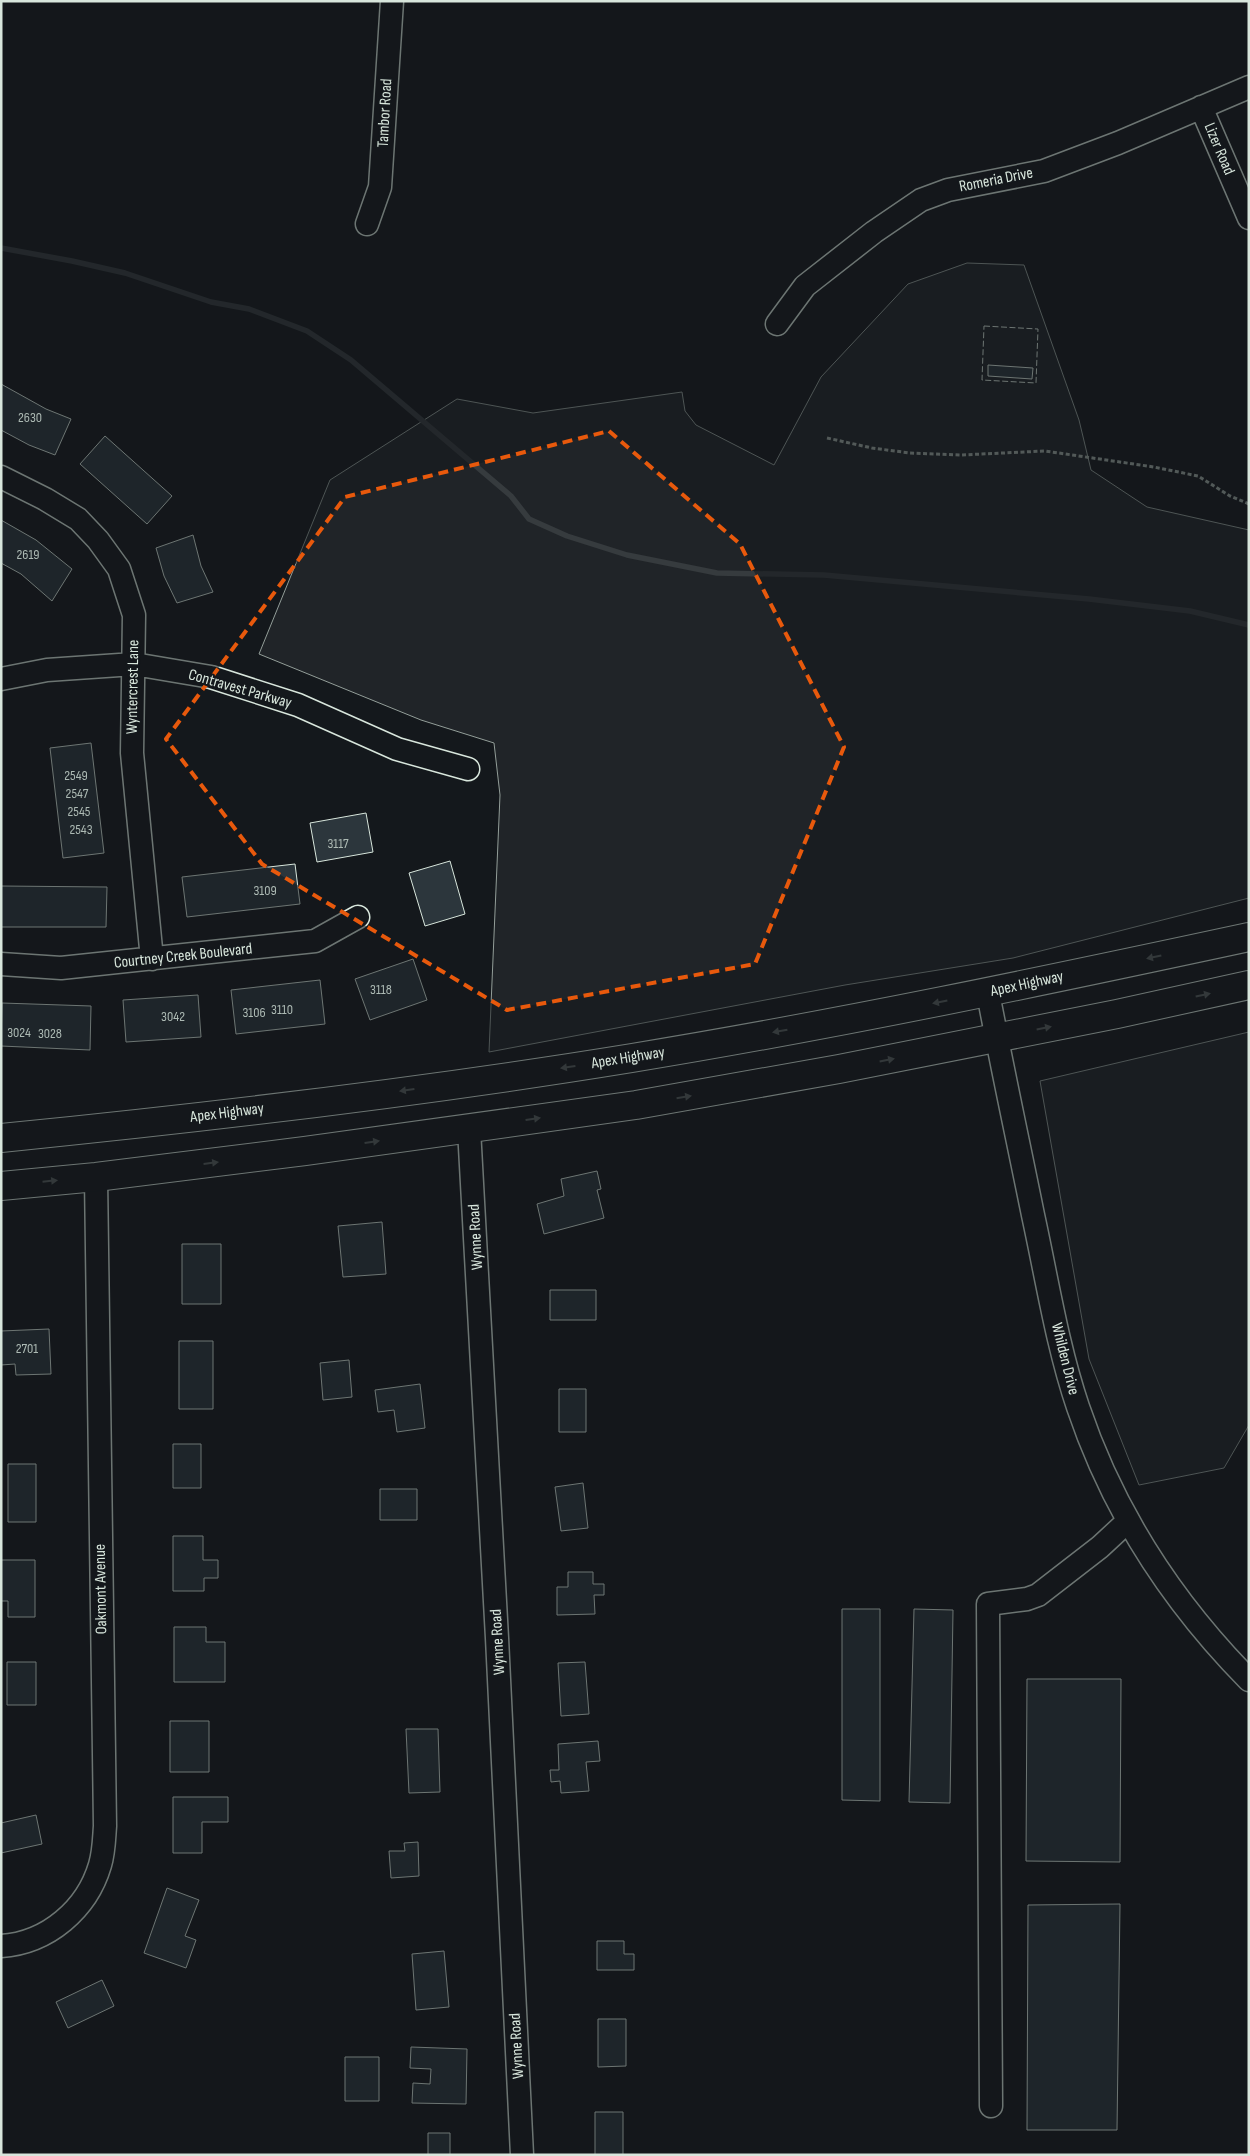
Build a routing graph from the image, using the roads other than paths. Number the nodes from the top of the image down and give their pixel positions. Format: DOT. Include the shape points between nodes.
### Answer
graph roads {
  1 [pos="392,1"];
  2 [pos="1249,87"];
  3 [pos="1201,107"];
  4 [pos="1249,218"];
  5 [pos="367,224"];
  6 [pos="777,324"];
  7 [pos="1,477"];
  8 [pos="134,664"];
  9 [pos="1,679"];
  10 [pos="468,769"];
  11 [pos="358,917"];
  12 [pos="1249,936"];
  13 [pos="152,959"];
  14 [pos="1,964"];
  15 [pos="1249,985"];
  16 [pos="988,993"];
  17 [pos="996,1038"];
  18 [pos="469,1129"];
  19 [pos="1,1138"];
  20 [pos="96,1177"];
  21 [pos="1,1186"];
  22 [pos="1128,1521"];
  23 [pos="1249,1680"];
  24 [pos="1,1946"];
  25 [pos="991,2106"];
  26 [pos="522,2155"];
  1 -- 5 [label="street, Tambor Road" via="380,187"];
  2 -- 3 [label="street, Romeria Drive"];
  3 -- 4 [label="street, Lizer Road"];
  3 -- 6 [label="street, Romeria Drive" via="1044,171 948,190 921,200 805,286"];
  7 -- 8 [label="street, Wyntercrest Lane" via="78,519 119,569 134,615"];
  8 -- 9 [label="street, Contravest Parkway" via="47,670"];
  8 -- 10 [label="street, Contravest Parkway" via="212,678 298,705 397,749"];
  8 -- 13 [label="street, Wyntercrest Lane" via="132,753"];
  11 -- 13 [label="street, Courtney Creek Boulevard" via="315,941"];
  12 -- 16 [label="main road, Apex Highway, one-way"];
  13 -- 14 [label="street, Courtney Creek Boulevard" via="61,968"];
  17 -- 15 [label="main road, one-way"];
  16 -- 17 [label="street, Whilden Drive"];
  16 -- 19 [label="main road, Apex Highway, one-way" via="602,1062 299,1104"];
  18 -- 17 [label="main road, one-way" via="747,1086"];
  17 -- 22 [label="street, Whilden Drive" via="1060,1344 1088,1436"];
  20 -- 18 [label="main road, one-way"];
  18 -- 26 [label="street, Wynne Road"];
  21 -- 20 [label="main road, one-way"];
  20 -- 24 [label="street, Oakmont Avenue" via="103,1849 101,1863 88,1893 67,1918 28,1942"];
  22 -- 23 [label="street, Whilden Drive" via="1185,1609"];
  22 -- 25 [label="street" via="1038,1595 988,1604"];
}
